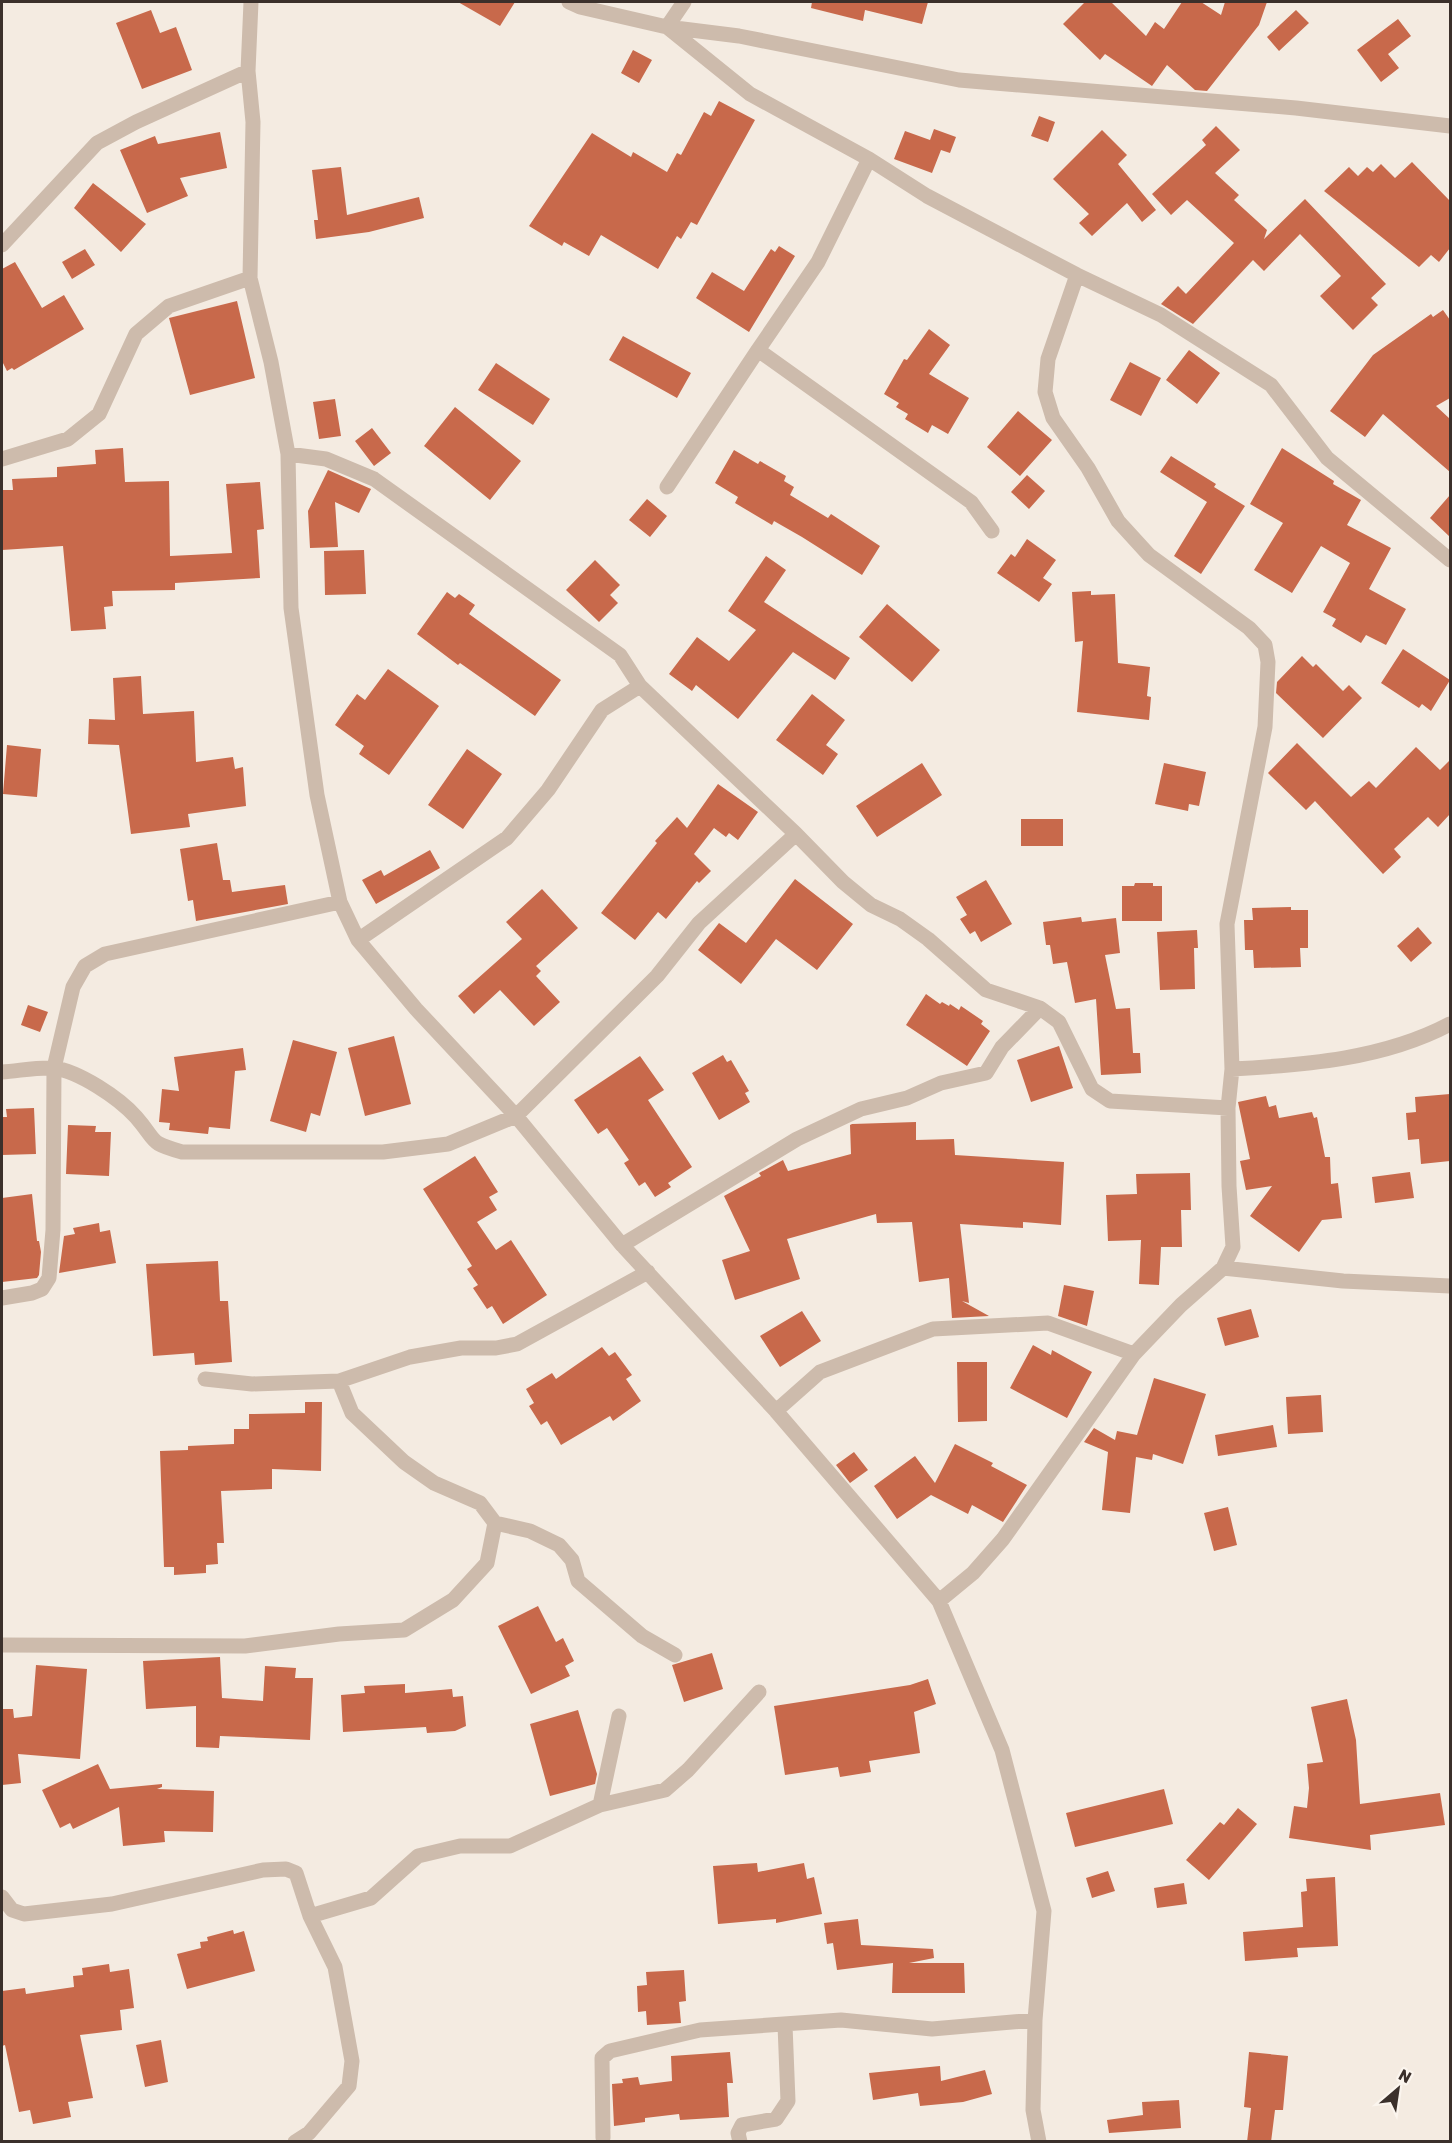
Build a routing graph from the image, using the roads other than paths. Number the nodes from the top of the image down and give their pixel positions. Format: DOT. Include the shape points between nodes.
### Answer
graph roads {
  1 [pos="251,2"];
  2 [pos="684,2"];
  3 [pos="577,3"];
  4 [pos="667,27"];
  5 [pos="248,71"];
  6 [pos="1450,126"];
  7 [pos="869,159"];
  8 [pos="2,245"];
  9 [pos="1077,275"];
  10 [pos="250,278"];
  11 [pos="758,350"];
  12 [pos="288,454"];
  13 [pos="2,459"];
  14 [pos="667,487"];
  15 [pos="992,531"];
  16 [pos="1450,560"];
  17 [pos="640,686"];
  18 [pos="796,834"];
  19 [pos="340,902"];
  20 [pos="358,940"];
  21 [pos="1040,1008"];
  22 [pos="1450,1024"];
  23 [pos="54,1068"];
  24 [pos="1232,1069"];
  25 [pos="2,1072"];
  26 [pos="1228,1108"];
  27 [pos="516,1116"];
  28 [pos="622,1245"];
  29 [pos="1223,1268"];
  30 [pos="648,1272"];
  31 [pos="1450,1286"];
  32 [pos="2,1298"];
  33 [pos="1134,1354"];
  34 [pos="205,1379"];
  35 [pos="339,1381"];
  36 [pos="776,1412"];
  37 [pos="495,1523"];
  38 [pos="939,1601"];
  39 [pos="2,1645"];
  40 [pos="675,1655"];
  41 [pos="759,1692"];
  42 [pos="619,1716"];
  43 [pos="600,1805"];
  44 [pos="2,1897"];
  45 [pos="310,1916"];
  46 [pos="1035,2020"];
  47 [pos="785,2025"];
  48 [pos="603,2138"];
  49 [pos="295,2142"];
  50 [pos="740,2142"];
  51 [pos="1039,2142"];
  1 -- 5 [label="street"];
  2 -- 4 [label="street"];
  3 -- 4 [label="street"];
  4 -- 6 [label="street" via="739,36 959,80 1296,108"];
  4 -- 7 [label="street" via="750,94"];
  5 -- 8 [label="street" via="97,143"];
  5 -- 10 [label="street" via="253,122"];
  7 -- 9 [label="street" via="927,196"];
  7 -- 11 [label="street" via="818,262"];
  9 -- 16 [label="street" via="1161,315 1271,385 1327,458"];
  9 -- 24 [label="street" via="1048,359 1045,392 1053,418 1118,521 1149,555 1249,628 1265,645 1265,727 1227,924"];
  10 -- 12 [label="street"];
  10 -- 13 [label="street" via="169,306 136,334 99,414 68,439"];
  11 -- 14 [label="street"];
  11 -- 15 [label="street" via="972,502"];
  12 -- 17 [label="street" via="326,459 374,479 620,655"];
  12 -- 19 [label="street" via="291,608 317,795"];
  17 -- 18 [label="street"];
  17 -- 20 [label="street" via="602,710 548,790 507,838"];
  18 -- 21 [label="street" via="871,905 928,939 986,990"];
  18 -- 27 [label="street" via="699,923 657,976"];
  19 -- 20 [label="street"];
  19 -- 23 [label="street" via="105,954 86,966 73,987"];
  20 -- 27 [label="street"];
  21 -- 26 [label="street" via="1066,1031 1098,1095 1110,1101"];
  21 -- 28 [label="street" via="1002,1047 986,1073 861,1109 797,1139"];
  22 -- 24 [label="street" via="1398,1046 1312,1065"];
  23 -- 25 [label="street"];
  23 -- 27 [label="street" via="104,1089 136,1117 156,1145 182,1152 383,1152 448,1144"];
  23 -- 32 [label="street" via="53,1230 48,1278 42,1289"];
  24 -- 26 [label="street"];
  26 -- 29 [label="street" via="1233,1247"];
  27 -- 28 [label="street"];
  28 -- 30 [label="street"];
  29 -- 31 [label="street" via="1343,1281"];
  29 -- 33 [label="street"];
  30 -- 35 [label="street" via="517,1344 410,1357"];
  30 -- 36 [label="street"];
  33 -- 36 [label="street" via="1048,1323 933,1329 820,1372"];
  33 -- 38 [label="street" via="1003,1539 973,1573"];
  34 -- 35 [label="street" via="252,1384"];
  35 -- 37 [label="street" via="352,1413 404,1462 434,1483 480,1503"];
  36 -- 38 [label="street"];
  37 -- 39 [label="street" via="487,1563 453,1600 404,1629 245,1646"];
  37 -- 40 [label="street" via="559,1545 572,1560 578,1581 642,1636"];
  38 -- 46 [label="street" via="1002,1750 1044,1911"];
  41 -- 43 [label="street" via="665,1790"];
  42 -- 43 [label="street"];
  43 -- 45 [label="street" via="510,1846 460,1846 418,1856 371,1899"];
  44 -- 45 [label="street" via="12,1910 24,1914 112,1904 263,1870 286,1869 296,1873"];
  45 -- 49 [label="street" via="335,1967 352,2061 350,2086 309,2133"];
  46 -- 47 [label="street" via="932,2029 841,2020"];
  46 -- 51 [label="street" via="1034,2110"];
  47 -- 48 [label="street" via="700,2030 610,2051 602,2058"];
  47 -- 50 [label="street" via="788,2101 776,2119 742,2125 738,2133"];
}
